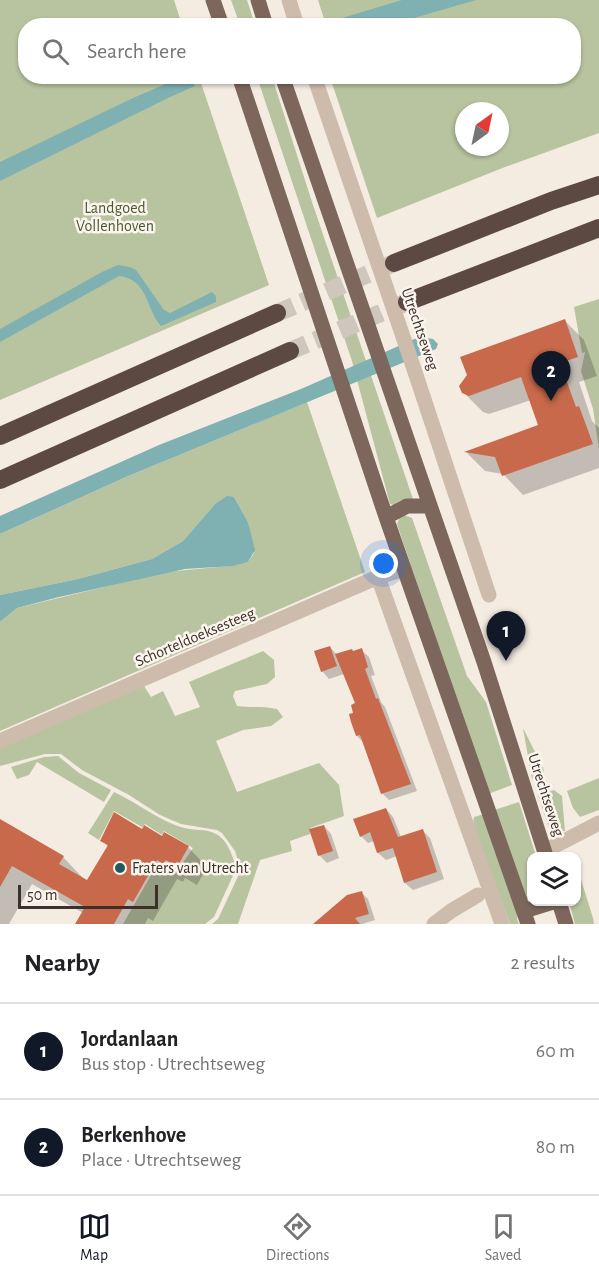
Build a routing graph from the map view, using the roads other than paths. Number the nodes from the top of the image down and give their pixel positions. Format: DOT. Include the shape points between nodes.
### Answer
graph roads {
  1 [pos="213,0"];
  2 [pos="258,0"];
  3 [pos="289,0"];
  4 [pos="219,18"];
  5 [pos="264,18"];
  6 [pos="295,18"];
  7 [pos="242,84"];
  8 [pos="285,84"];
  9 [pos="317,84"];
  10 [pos="599,185"];
  11 [pos="599,228"];
  12 [pos="394,263"];
  13 [pos="407,302"];
  14 [pos="277,313"];
  15 [pos="290,351"];
  16 [pos="0,436"];
  17 [pos="0,480"];
  18 [pos="430,506"];
  19 [pos="386,517"];
  20 [pos="405,569"];
  21 [pos="378,577"];
  22 [pos="489,595"];
  23 [pos="0,741"];
  24 [pos="599,823"];
  25 [pos="545,852"];
  26 [pos="549,852"];
  27 [pos="478,895"];
  28 [pos="546,906"];
  29 [pos="560,906"];
  30 [pos="526,918"];
  31 [pos="434,924"];
  32 [pos="502,924"];
  33 [pos="566,924"];
  1 -- 4 [label="main road"];
  2 -- 5 [label="main road"];
  3 -- 6 [label="street"];
  7 -- 19 [label="main road"];
  8 -- 18 [label="main road, Utrechtseweg"];
  9 -- 22 [label="street, Utrechtseweg"];
  10 -- 12 [label="highway"];
  11 -- 13 [label="highway"];
  14 -- 16 [label="highway"];
  15 -- 17 [label="highway"];
  18 -- 19 [label="main road" via="407,506"];
  18 -- 25 [label="main road, Utrechtseweg"];
  19 -- 20 [label="main road"];
  20 -- 21 [label="street, Schorteldoeksesteeg"];
  20 -- 30 [label="main road"];
  21 -- 23 [label="street, Schorteldoeksesteeg"];
  21 -- 32 [label="street"];
  24 -- 26 [label="street"];
  27 -- 31 [label="street"];
  28 -- 30 [label="main road"];
  29 -- 33 [label="main road"];
}
